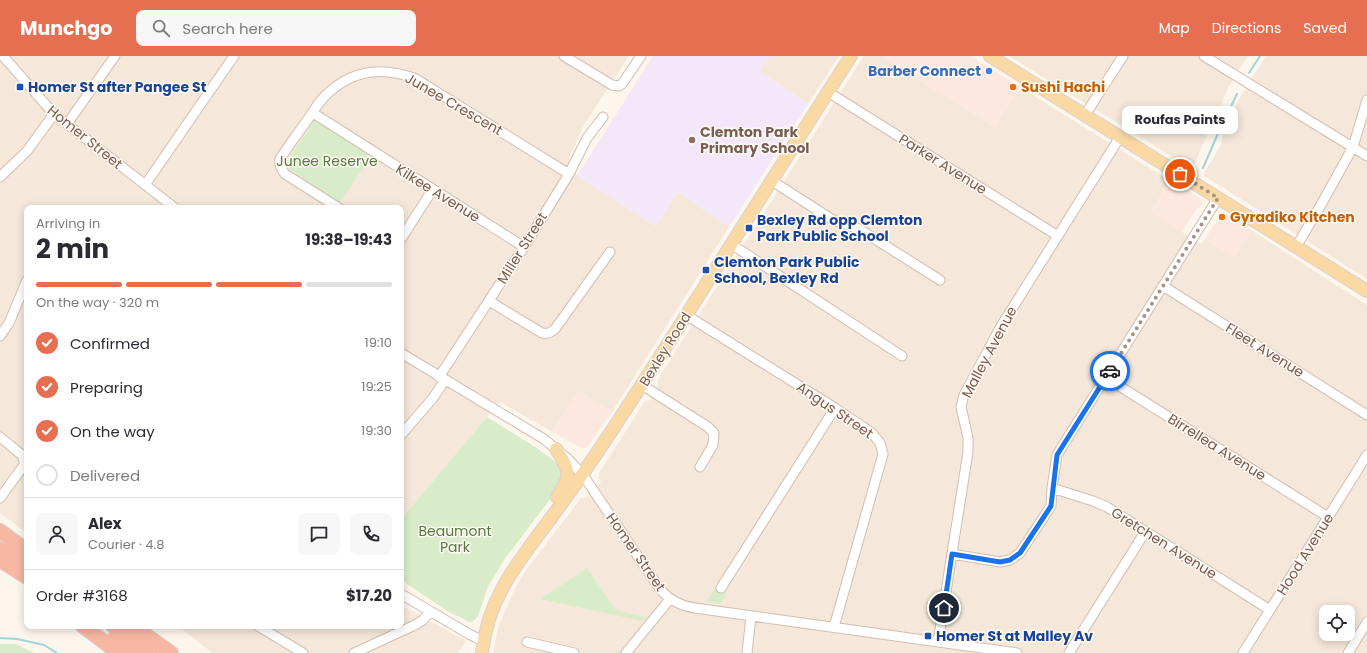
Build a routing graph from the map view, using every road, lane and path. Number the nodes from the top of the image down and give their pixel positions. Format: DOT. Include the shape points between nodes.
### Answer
graph roads {
  1 [pos="3,56"];
  2 [pos="115,56"];
  3 [pos="234,56"];
  4 [pos="564,56"];
  5 [pos="641,56"];
  6 [pos="851,56"];
  7 [pos="990,56"];
  8 [pos="1124,56"];
  9 [pos="1204,56"];
  10 [pos="828,92"];
  11 [pos="1367,100"];
  12 [pos="313,113"];
  13 [pos="54,114"];
  14 [pos="1085,115"];
  15 [pos="602,117"];
  16 [pos="67,124"];
  17 [pos="1120,137"];
  18 [pos="1354,147"];
  19 [pos="1367,156"];
  20 [pos="569,174"];
  21 [pos="0,177"];
  22 [pos="772,181"];
  23 [pos="145,185"];
  24 [pos="433,189"];
  25 [pos="1218,198"];
  26 [pos="171,205"];
  27 [pos="335,205"];
  28 [pos="404,234"];
  29 [pos="1058,236"];
  30 [pos="731,244"];
  31 [pos="1296,246"];
  32 [pos="524,247"];
  33 [pos="610,252"];
  34 [pos="940,280"];
  35 [pos="1163,286"];
  36 [pos="24,287"];
  37 [pos="1367,291"];
  38 [pos="489,301"];
  39 [pos="686,315"];
  40 [pos="0,336"];
  41 [pos="404,355"];
  42 [pos="902,356"];
  43 [pos="1105,377"];
  44 [pos="442,379"];
  45 [pos="642,385"];
  46 [pos="835,408"];
  47 [pos="1367,415"];
  48 [pos="404,432"];
  49 [pos="0,437"];
  50 [pos="556,449"];
  51 [pos="1367,455"];
  52 [pos="24,460"];
  53 [pos="700,467"];
  54 [pos="24,468"];
  55 [pos="583,475"];
  56 [pos="1052,488"];
  57 [pos="0,498"];
  58 [pos="1328,517"];
  59 [pos="548,523"];
  60 [pos="0,531"];
  61 [pos="1146,532"];
  62 [pos="0,536"];
  63 [pos="0,549"];
  64 [pos="24,549"];
  65 [pos="24,549"];
  66 [pos="952,554"];
  67 [pos="0,560"];
  68 [pos="24,564"];
  69 [pos="0,571"];
  70 [pos="24,576"];
  71 [pos="24,586"];
  72 [pos="720,588"];
  73 [pos="404,596"];
  74 [pos="670,598"];
  75 [pos="1270,610"];
  76 [pos="430,612"];
  77 [pos="752,616"];
  78 [pos="1367,622"];
  79 [pos="834,627"];
  80 [pos="86,629"];
  81 [pos="100,629"];
  82 [pos="117,629"];
  83 [pos="137,629"];
  84 [pos="263,629"];
  85 [pos="527,642"];
  86 [pos="938,642"];
  87 [pos="482,645"];
  88 [pos="983,651"];
  89 [pos="119,653"];
  90 [pos="132,653"];
  91 [pos="150,653"];
  92 [pos="171,653"];
  93 [pos="303,653"];
  94 [pos="354,653"];
  95 [pos="574,653"];
  96 [pos="626,653"];
  97 [pos="747,653"];
  98 [pos="1017,653"];
  99 [pos="1069,653"];
  100 [pos="1243,653"];
  101 [pos="1348,653"];
  1 -- 13 [label="street, Homer Street"];
  2 -- 16 [label="street"];
  3 -- 23 [label="street"];
  4 -- 5 [label="street" via="612,85 619,86"];
  6 -- 10 [label="main road, Bexley Road"];
  7 -- 14 [label="main road"];
  8 -- 14 [label="street"];
  9 -- 18 [label="street"];
  10 -- 22 [label="main road, Bexley Road"];
  10 -- 29 [label="street, Parker Avenue"];
  11 -- 18 [label="street"];
  12 -- 20 [label="street, Junee Crescent" via="332,90 352,77 391,71 416,79"];
  12 -- 24 [label="street, Kilkee Avenue"];
  12 -- 27 [label="street, Junee Crescent" via="280,159 281,169"];
  13 -- 16 [label="street, Homer Street"];
  13 -- 21 [label="street" via="27,151"];
  14 -- 17 [label="main road"];
  15 -- 20 [label="street, Miller Street" via="587,138"];
  16 -- 23 [label="street, Homer Street"];
  17 -- 25 [label="main road"];
  17 -- 29 [label="street, Malley Avenue"];
  18 -- 19 [label="street"];
  18 -- 31 [label="street"];
  20 -- 32 [label="street, Miller Street"];
  22 -- 30 [label="main road, Bexley Road"];
  22 -- 34 [label="street" via="833,220 860,229"];
  23 -- 26 [label="street, Homer Street"];
  24 -- 28 [label="street"];
  24 -- 32 [label="street, Kilkee Avenue"];
  25 -- 31 [label="main road"];
  25 -- 35 [label="street"];
  29 -- 66 [label="street, Malley Avenue" via="1000,328 964,395 961,407 968,438 968,452"];
  30 -- 39 [label="main road, Bexley Road"];
  30 -- 42 [label="street"];
  31 -- 37 [label="main road"];
  32 -- 38 [label="street, Miller Street"];
  33 -- 38 [label="street" via="551,333 542,333"];
  35 -- 43 [label="street"];
  35 -- 47 [label="street, Fleet Avenue"];
  36 -- 40 [label="street" via="9,323"];
  38 -- 44 [label="street, Miller Street"];
  39 -- 45 [label="main road, Bexley Road"];
  39 -- 46 [label="street, Angus Street"];
  41 -- 44 [label="street, Homer Street"];
  43 -- 56 [label="street" via="1057,455"];
  43 -- 58 [label="street, Birrellea Avenue"];
  44 -- 48 [label="street, Miller Street" via="433,398"];
  44 -- 50 [label="street, Homer Street"];
  45 -- 53 [label="street" via="714,433 713,445"];
  45 -- 55 [label="main road, Bexley Road"];
  46 -- 72 [label="street"];
  46 -- 79 [label="street, Angus Street" via="872,433 884,454"];
  49 -- 52 [label="street" via="22,455"];
  50 -- 55 [label="street, Homer Street"];
  50 -- 59 [label="main road" via="566,466 568,479 551,509"];
  51 -- 58 [label="street, Hood Avenue"];
  54 -- 57 [label="street"];
  55 -- 59 [label="main road, Bexley Road"];
  55 -- 74 [label="street, Homer Street" via="657,586"];
  56 -- 61 [label="street, Gretchen Avenue" via="1101,504"];
  56 -- 66 [label="street" via="1051,506 1014,558 1000,562"];
  58 -- 75 [label="street, Hood Avenue"];
  59 -- 87 [label="main road, Bexley Road" via="502,587 494,603"];
  60 -- 64 [label="highway"];
  61 -- 75 [label="street, Gretchen Avenue"];
  61 -- 99 [label="street"];
  62 -- 65 [label="highway"];
  63 -- 68 [label="highway"];
  66 -- 86 [label="street, Malley Avenue"];
  67 -- 70 [label="highway"];
  69 -- 71 [label="highway"];
  73 -- 76 [label="street"];
  74 -- 77 [label="street, Homer Street" via="689,607"];
  74 -- 96 [label="street"];
  75 -- 100 [label="street, Hood Avenue"];
  76 -- 87 [label="street" via="469,634"];
  76 -- 94 [label="street" via="415,625"];
  77 -- 79 [label="street, Homer Street"];
  77 -- 97 [label="street"];
  78 -- 101 [label="street"];
  79 -- 86 [label="street, Homer Street"];
  80 -- 89 [label="highway"];
  81 -- 90 [label="highway"];
  82 -- 91 [label="highway"];
  83 -- 92 [label="highway"];
  84 -- 93 [label="street"];
  85 -- 95 [label="street"];
  86 -- 88 [label="street, Homer Street"];
  88 -- 98 [label="street, Homer Street"];
}
